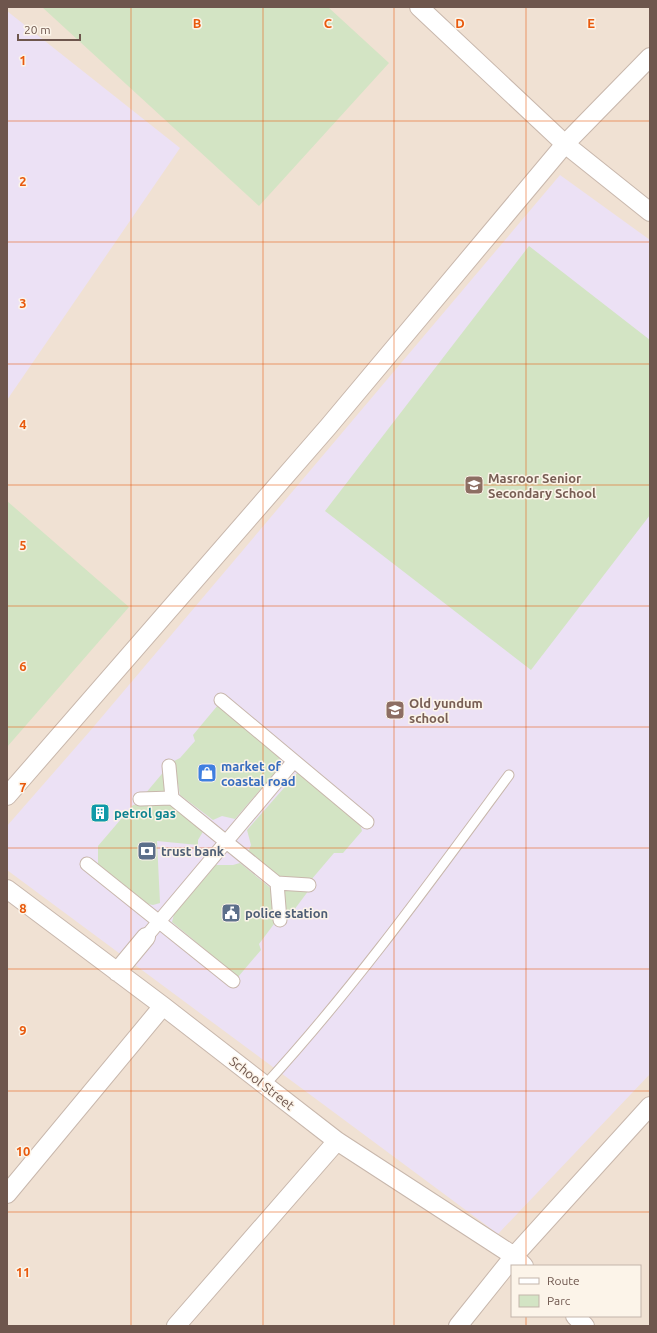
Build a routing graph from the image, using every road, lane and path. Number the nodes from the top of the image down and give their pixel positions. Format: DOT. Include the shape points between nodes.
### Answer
graph roads {
  1 [pos="419,7"];
  2 [pos="650,57"];
  3 [pos="565,144"];
  4 [pos="650,212"];
  5 [pos="221,700"];
  6 [pos="294,761"];
  7 [pos="169,766"];
  8 [pos="509,775"];
  9 [pos="7,796"];
  10 [pos="172,798"];
  11 [pos="140,799"];
  12 [pos="367,822"];
  13 [pos="226,842"];
  14 [pos="87,864"];
  15 [pos="277,883"];
  16 [pos="309,885"];
  17 [pos="7,889"];
  18 [pos="280,920"];
  19 [pos="159,922"];
  20 [pos="146,937"];
  21 [pos="117,972"];
  22 [pos="233,981"];
  23 [pos="163,1006"];
  24 [pos="265,1085"];
  25 [pos="650,1106"];
  26 [pos="337,1141"];
  27 [pos="7,1194"];
  28 [pos="519,1261"];
  29 [pos="511,1270"];
  30 [pos="576,1317"];
  31 [pos="176,1326"];
  32 [pos="458,1326"];
  33 [pos="585,1326"];
  1 -- 3 [label="street"];
  2 -- 3 [label="street"];
  3 -- 4 [label="street"];
  3 -- 9 [label="street" via="328,427"];
  5 -- 6 [label="street"];
  6 -- 12 [label="street"];
  6 -- 13 [label="street"];
  7 -- 10 [label="street"];
  8 -- 24 [label="lane" via="396,926 300,1046"];
  10 -- 11 [label="street"];
  10 -- 13 [label="street"];
  13 -- 15 [label="street"];
  13 -- 19 [label="street"];
  14 -- 19 [label="street"];
  15 -- 16 [label="street"];
  15 -- 18 [label="street"];
  17 -- 21 [label="street, School Street"];
  19 -- 20 [label="street"];
  19 -- 22 [label="street"];
  20 -- 21 [label="street"];
  21 -- 23 [label="street, School Street"];
  23 -- 24 [label="street, School Street"];
  23 -- 27 [label="street"];
  24 -- 26 [label="street, School Street"];
  25 -- 28 [label="street"];
  26 -- 28 [label="street, School Street"];
  26 -- 31 [label="street"];
  29 -- 32 [label="street"];
  30 -- 33 [label="street"];
}
